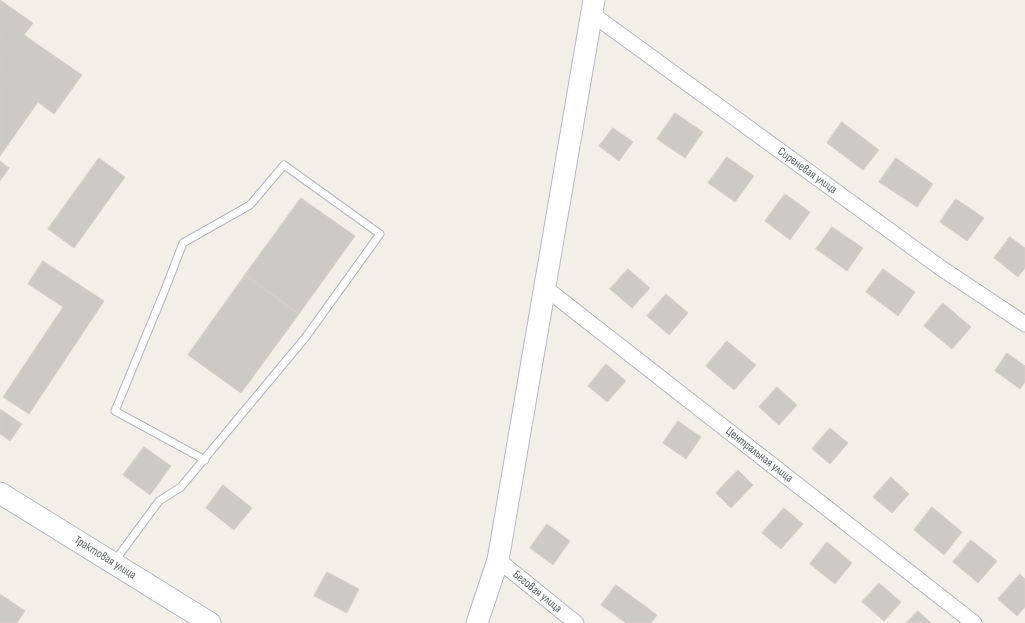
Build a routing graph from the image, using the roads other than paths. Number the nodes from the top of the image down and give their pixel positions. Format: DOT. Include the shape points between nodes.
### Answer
graph roads {
  1 [pos="593,7"];
  2 [pos="544,287"];
  3 [pos="1025,324"];
  4 [pos="205,460"];
  5 [pos="0,493"];
  6 [pos="498,560"];
  7 [pos="113,563"];
  8 [pos="210,623"];
  9 [pos="477,623"];
  10 [pos="576,623"];
  11 [pos="974,623"];
  1 -- 2 [label="street"];
  1 -- 3 [label="street, Сиреневая улица" via="935,263"];
  2 -- 6 [label="street"];
  2 -- 11 [label="street, Центральная улица"];
  4 -- 4 [label="lane" via="305,338 380,234 284,165 250,205 183,242 115,411"];
  4 -- 7 [label="lane" via="181,487 159,501"];
  5 -- 7 [label="street, Трактовая улица"];
  6 -- 9 [label="street"];
  6 -- 10 [label="street, Беговая улица"];
  7 -- 8 [label="street, Трактовая улица"];
}
